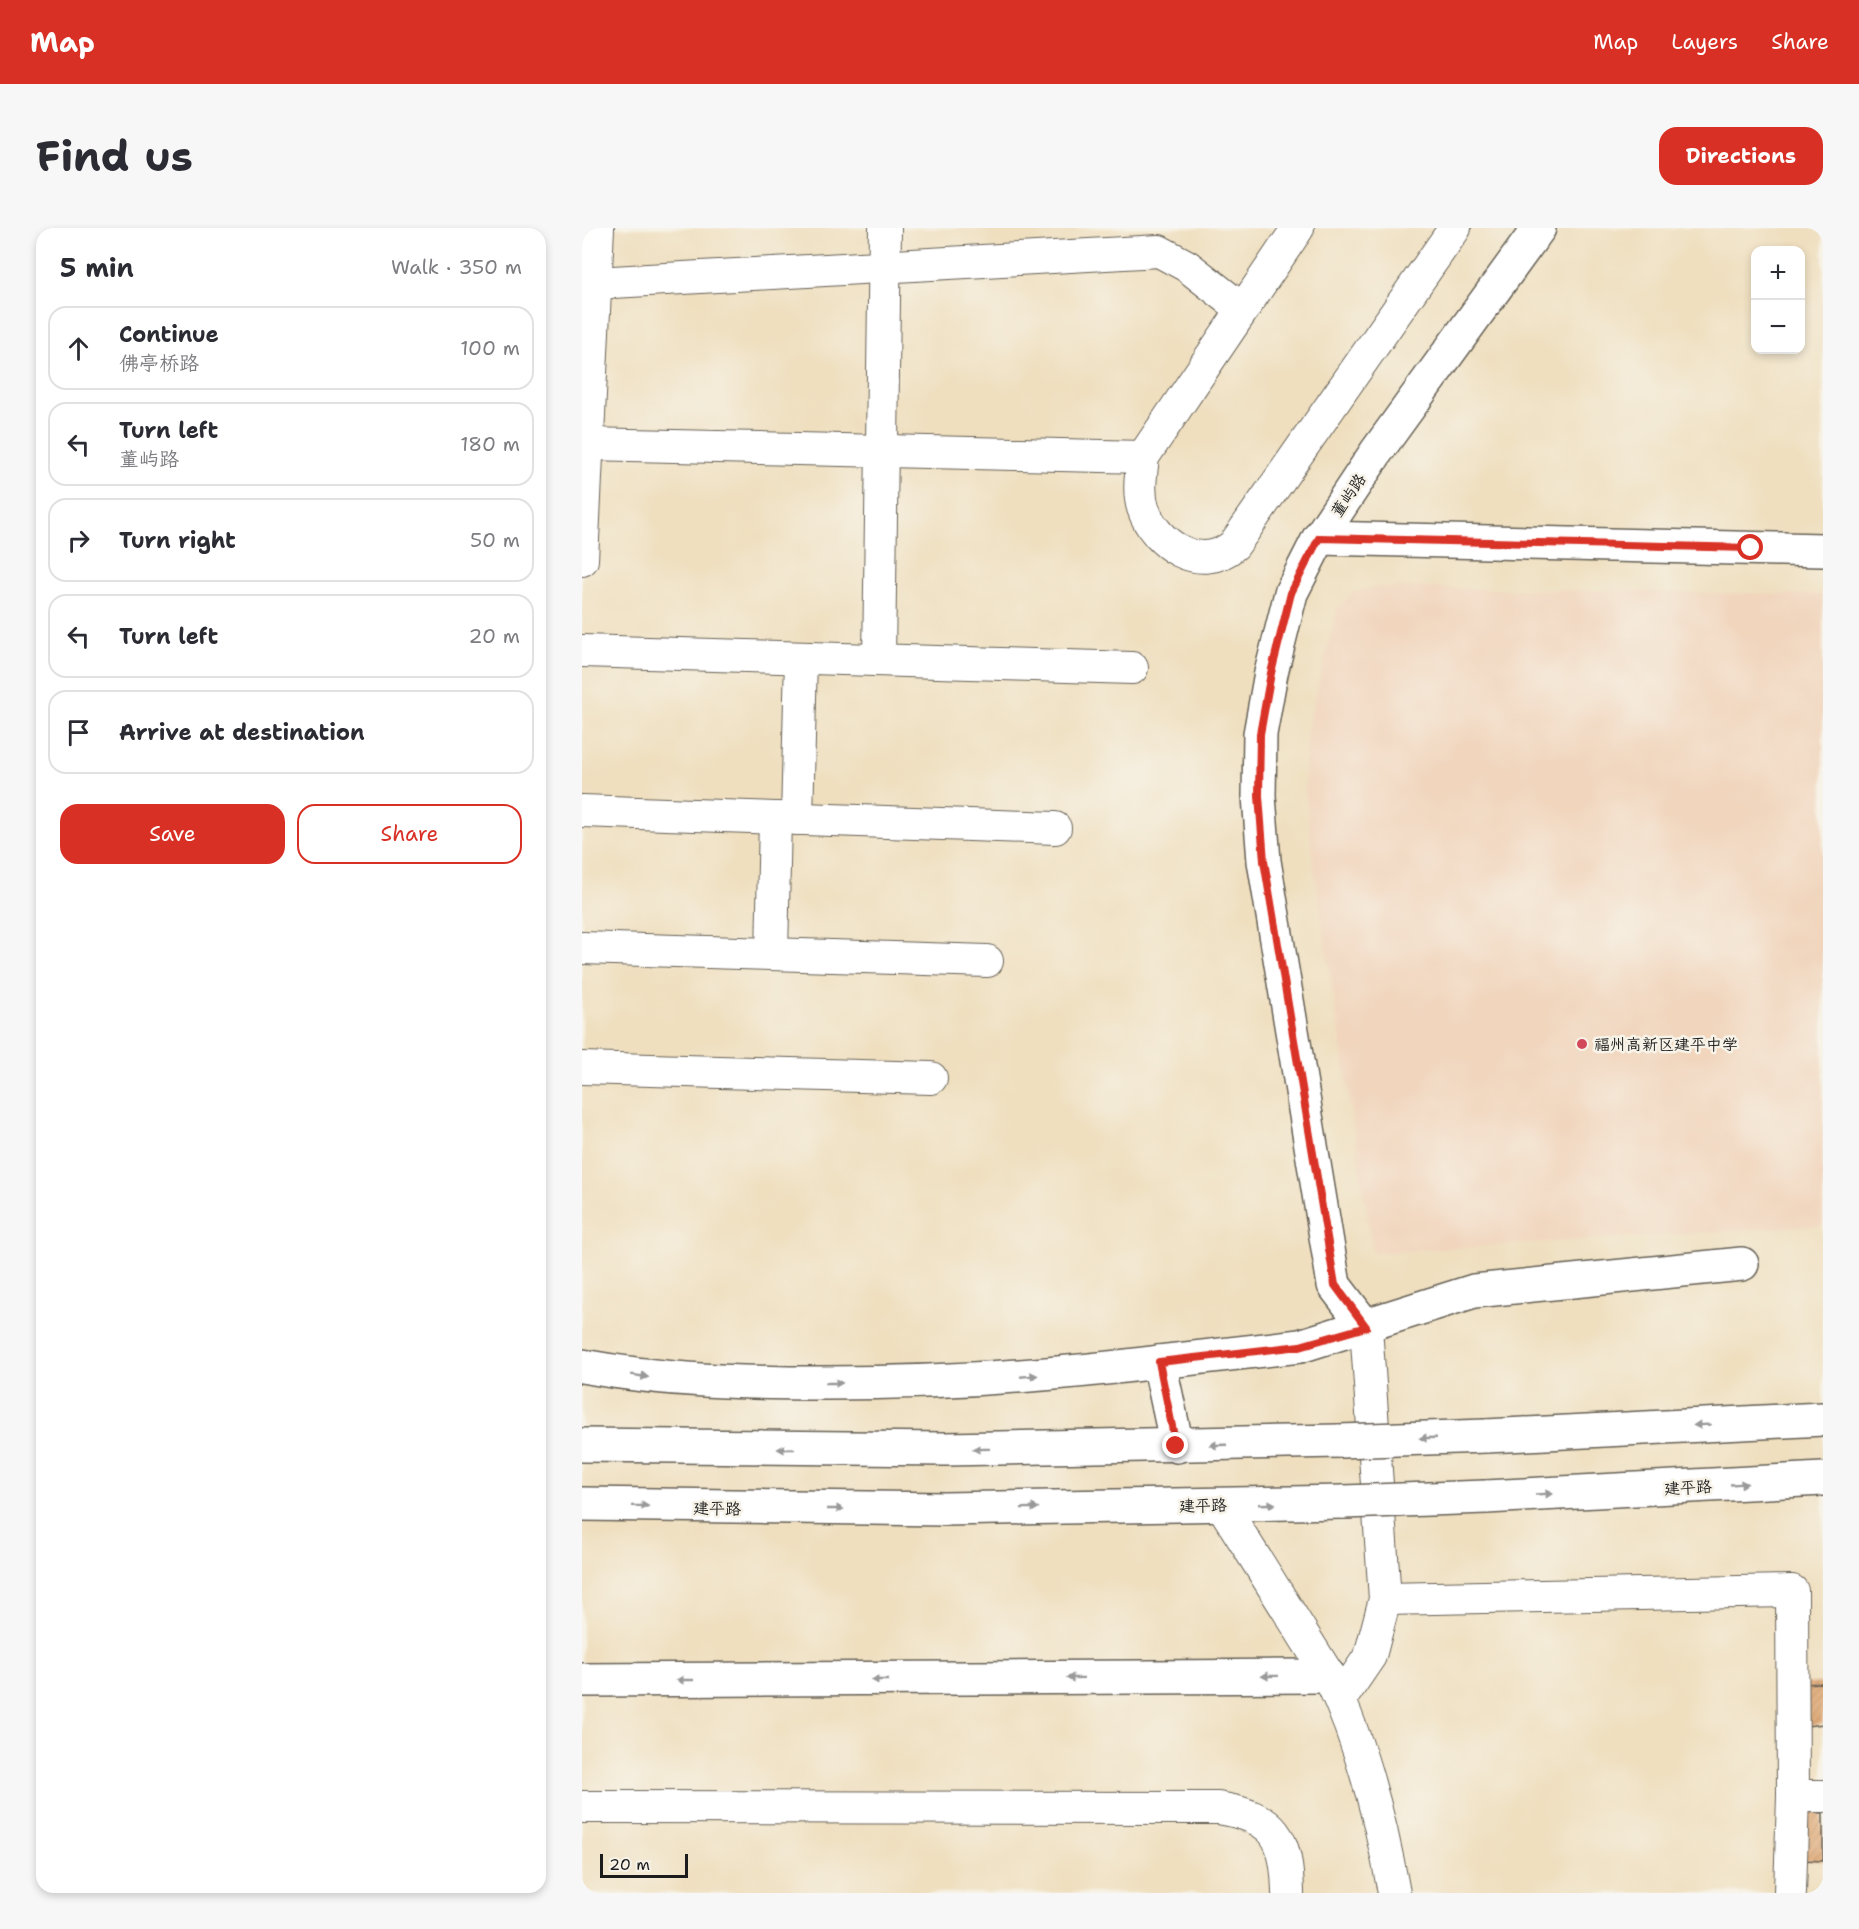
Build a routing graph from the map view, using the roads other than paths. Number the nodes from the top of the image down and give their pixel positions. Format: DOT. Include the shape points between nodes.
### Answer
graph roads {
  1 [pos="598,228"];
  2 [pos="885,228"];
  3 [pos="1298,228"];
  4 [pos="1455,228"];
  5 [pos="1539,228"];
  6 [pos="884,266"];
  7 [pos="595,282"];
  8 [pos="1242,309"];
  9 [pos="587,444"];
  10 [pos="882,451"];
  11 [pos="1143,458"];
  12 [pos="1319,538"];
  13 [pos="1823,550"];
  14 [pos="582,560"];
  15 [pos="582,651"];
  16 [pos="801,658"];
  17 [pos="879,660"];
  18 [pos="1131,668"];
  19 [pos="582,811"];
  20 [pos="786,818"];
  21 [pos="1055,828"];
  22 [pos="582,948"];
  23 [pos="772,954"];
  24 [pos="987,961"];
  25 [pos="582,1068"];
  26 [pos="931,1078"];
  27 [pos="1742,1264"];
  28 [pos="1366,1327"];
  29 [pos="1159,1362"];
  30 [pos="582,1366"];
  31 [pos="1823,1419"];
  32 [pos="582,1445"];
  33 [pos="1176,1446"];
  34 [pos="1823,1479"];
  35 [pos="582,1504"];
  36 [pos="1222,1505"];
  37 [pos="1384,1599"];
  38 [pos="582,1680"];
  39 [pos="1335,1688"];
  40 [pos="1808,1796"];
  41 [pos="582,1807"];
  42 [pos="1288,1893"];
  43 [pos="1394,1893"];
  44 [pos="1790,1893"];
  1 -- 7 [label="street"];
  2 -- 6 [label="street"];
  3 -- 8 [label="street"];
  4 -- 11 [label="street" via="1224,553 1197,556 1182,553 1164,542 1150,525 1142,506"];
  5 -- 12 [label="main road, 董屿路" via="1377,451"];
  6 -- 7 [label="street"];
  6 -- 8 [label="street" via="1159,251 1187,266"];
  6 -- 10 [label="street"];
  7 -- 9 [label="street"];
  8 -- 11 [label="street"];
  9 -- 10 [label="street"];
  9 -- 14 [label="street"];
  10 -- 11 [label="street"];
  10 -- 17 [label="street"];
  12 -- 13 [label="main road"];
  12 -- 28 [label="main road, 董屿路" via="1291,593 1271,673 1260,734 1259,796 1264,861 1335,1285"];
  15 -- 16 [label="street"];
  16 -- 17 [label="street"];
  16 -- 20 [label="street"];
  17 -- 18 [label="street"];
  19 -- 20 [label="street"];
  20 -- 21 [label="street"];
  20 -- 23 [label="street"];
  22 -- 23 [label="street"];
  23 -- 24 [label="street"];
  25 -- 26 [label="street"];
  27 -- 28 [label="main road" via="1474,1291"];
  28 -- 29 [label="main road" via="1300,1346"];
  28 -- 37 [label="street"];
  30 -- 29 [label="main road, one-way" via="703,1382 891,1383 994,1379"];
  29 -- 33 [label="main road"];
  31 -- 33 [label="main road, one-way, bridge"];
  33 -- 32 [label="main road, one-way" via="922,1449"];
  36 -- 34 [label="main road, 建平路, one-way, bridge" via="1486,1497"];
  35 -- 36 [label="main road, 建平路, one-way" via="933,1509"];
  36 -- 39 [label="street"];
  37 -- 39 [label="street" via="1370,1656"];
  37 -- 40 [label="street" via="1792,1591"];
  39 -- 38 [label="main road, one-way"];
  39 -- 43 [label="street" via="1373,1799"];
  40 -- 44 [label="street"];
  41 -- 42 [label="street" via="1218,1808 1259,1819 1277,1834 1285,1854"];
}
